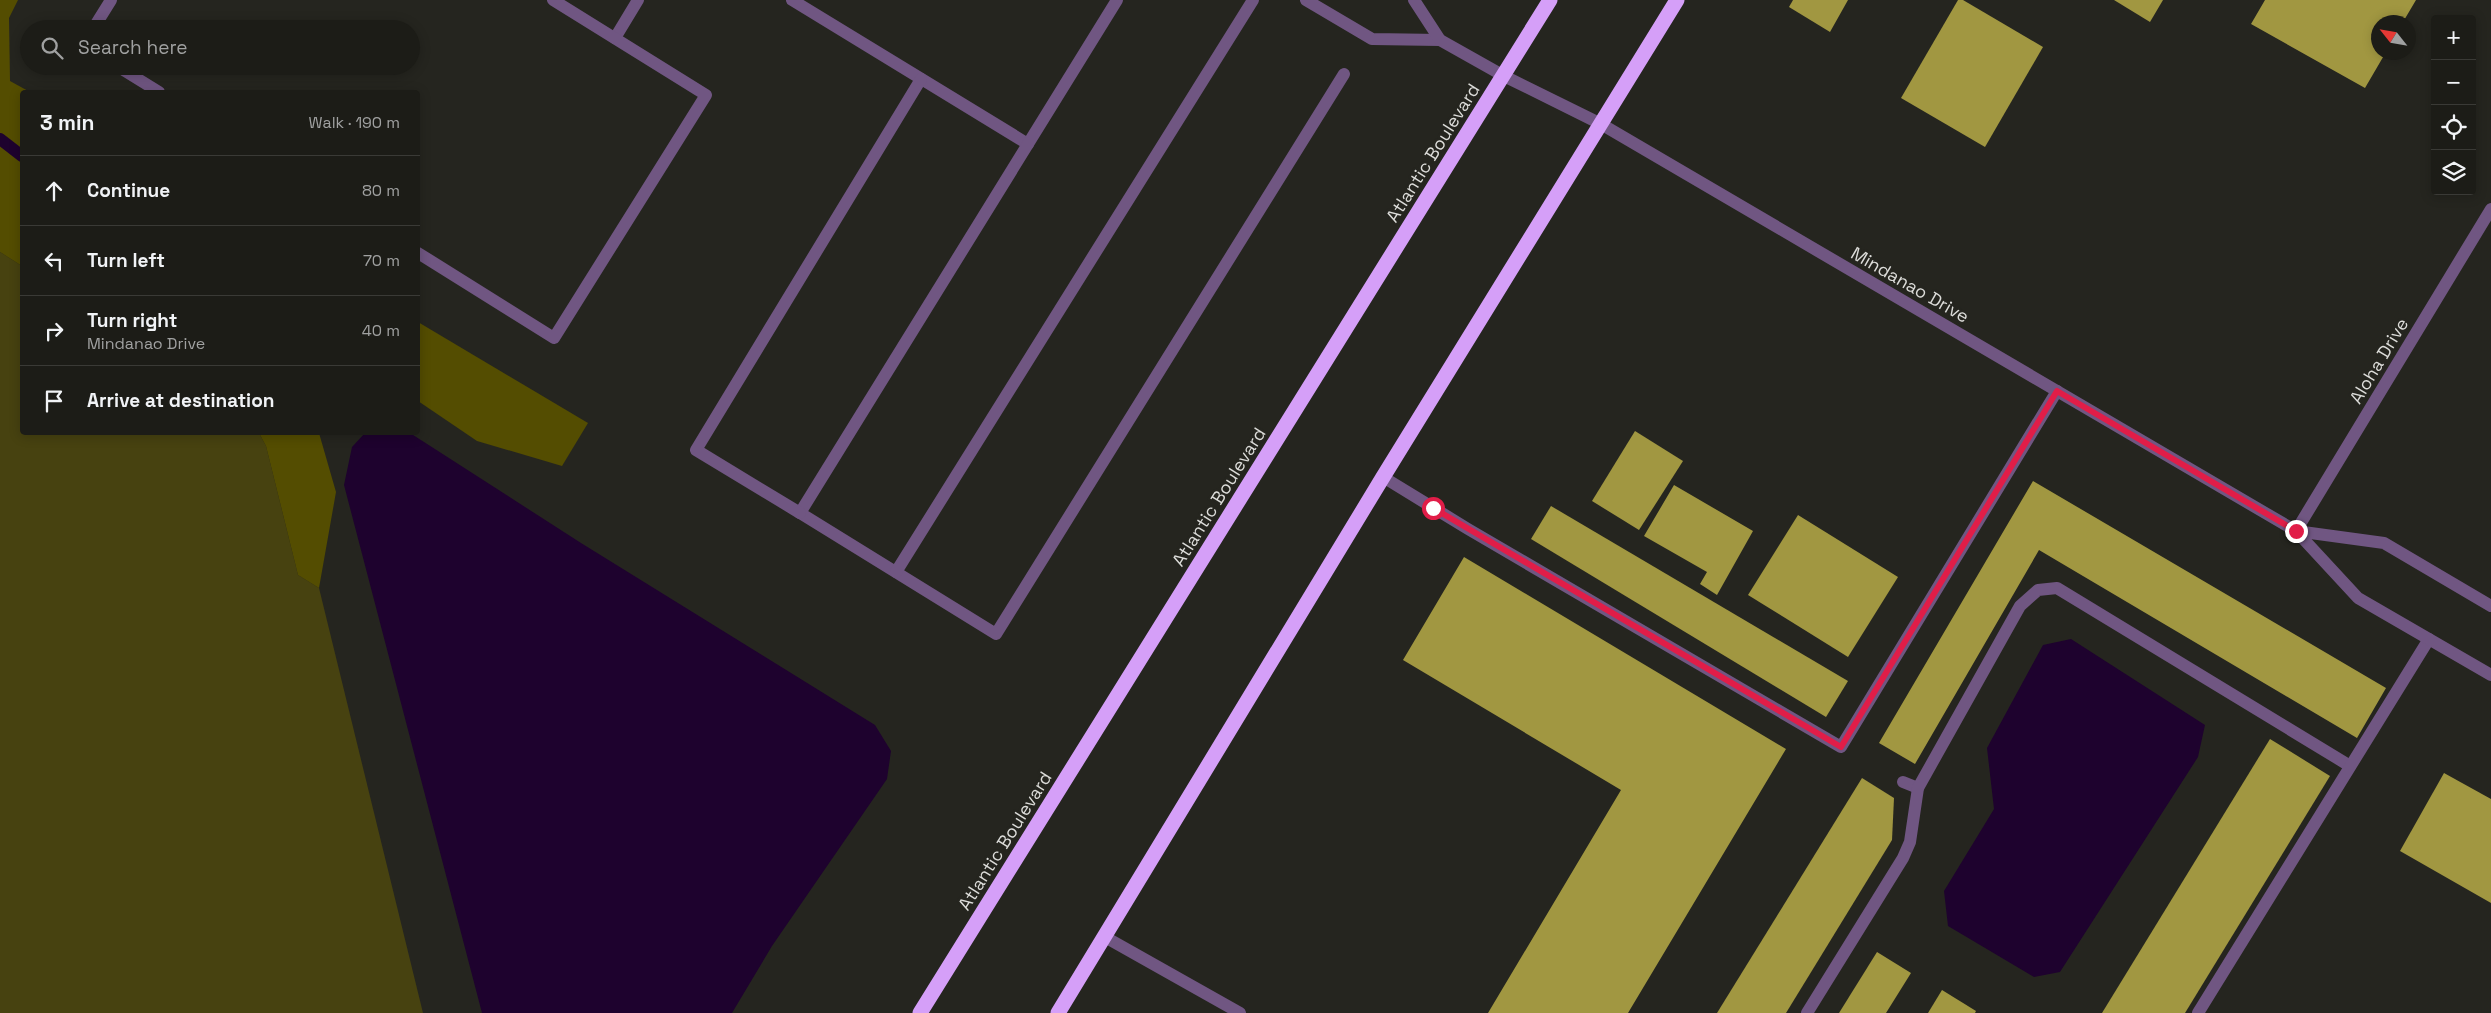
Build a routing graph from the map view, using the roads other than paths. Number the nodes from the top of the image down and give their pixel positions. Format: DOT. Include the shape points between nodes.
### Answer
graph roads {
  1 [pos="111,0"];
  2 [pos="553,0"];
  3 [pos="638,0"];
  4 [pos="792,0"];
  5 [pos="1117,0"];
  6 [pos="1253,0"];
  7 [pos="1306,0"];
  8 [pos="1414,0"];
  9 [pos="1550,0"];
  10 [pos="1677,0"];
  11 [pos="99,20"];
  12 [pos="615,38"];
  13 [pos="1440,40"];
  14 [pos="1344,74"];
  15 [pos="132,75"];
  16 [pos="1504,76"];
  17 [pos="920,78"];
  18 [pos="156,90"];
  19 [pos="1601,124"];
  20 [pos="1028,144"];
  21 [pos="2491,209"];
  22 [pos="420,254"];
  23 [pos="2057,391"];
  24 [pos="1384,477"];
  25 [pos="800,513"];
  26 [pos="2296,531"];
  27 [pos="896,572"];
  28 [pos="2491,606"];
  29 [pos="2429,639"];
  30 [pos="2491,675"];
  31 [pos="2350,766"];
  32 [pos="1904,782"];
  33 [pos="1918,788"];
  34 [pos="1105,937"];
  35 [pos="920,1013"];
  36 [pos="1058,1013"];
  37 [pos="1240,1013"];
  38 [pos="1807,1013"];
  39 [pos="2198,1013"];
  1 -- 11 [label="street"];
  2 -- 12 [label="street"];
  3 -- 12 [label="street"];
  4 -- 17 [label="street"];
  5 -- 20 [label="street"];
  6 -- 27 [label="street"];
  7 -- 13 [label="street" via="1372,39"];
  8 -- 13 [label="street"];
  9 -- 16 [label="highway, Atlantic Boulevard"];
  10 -- 19 [label="highway"];
  12 -- 22 [label="street" via="706,95 554,338"];
  13 -- 16 [label="street, Mindanao Drive"];
  14 -- 27 [label="street" via="996,634"];
  15 -- 18 [label="street"];
  16 -- 19 [label="street, Mindanao Drive"];
  16 -- 35 [label="highway, Atlantic Boulevard"];
  17 -- 20 [label="street"];
  17 -- 25 [label="street" via="696,450"];
  19 -- 23 [label="street, Mindanao Drive"];
  19 -- 24 [label="highway"];
  20 -- 25 [label="street"];
  21 -- 26 [label="street, Aloha Drive"];
  23 -- 24 [label="street" via="1841,747"];
  23 -- 26 [label="street, Mindanao Drive"];
  24 -- 34 [label="highway"];
  25 -- 27 [label="street"];
  26 -- 28 [label="street, Mindanao Drive" via="2384,543"];
  26 -- 29 [label="street, Mindanao Drive" via="2358,598"];
  29 -- 30 [label="street, Mindanao Drive"];
  29 -- 31 [label="street"];
  31 -- 33 [label="street" via="2057,588 2038,590 2020,606"];
  31 -- 39 [label="street"];
  32 -- 33 [label="street"];
  33 -- 38 [label="street" via="1910,842"];
  34 -- 36 [label="highway"];
  34 -- 37 [label="street"];
}
